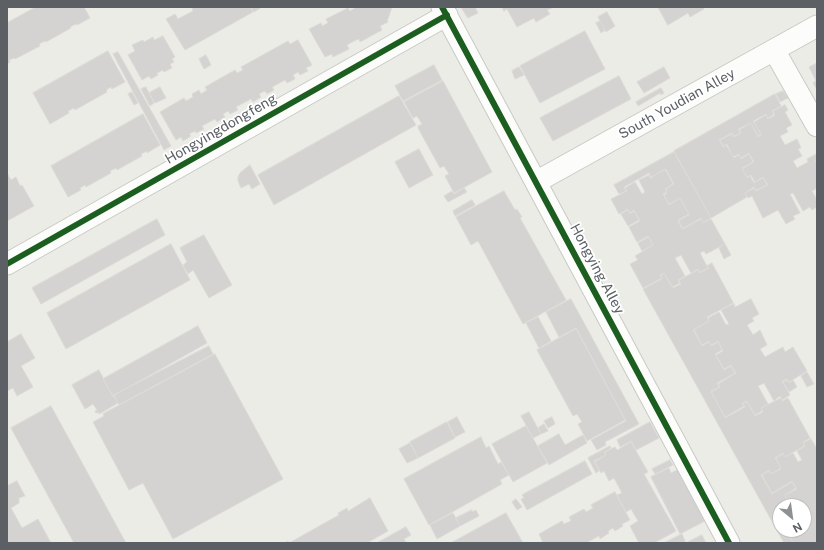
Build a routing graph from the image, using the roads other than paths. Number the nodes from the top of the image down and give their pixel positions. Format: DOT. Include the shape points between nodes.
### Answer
graph roads {
  1 [pos="445,11"];
  2 [pos="817,26"];
  3 [pos="774,50"];
  4 [pos="817,126"];
  5 [pos="536,182"];
  6 [pos="7,264"];
  7 [pos="729,543"];
  1 -- 5 [label="street, Hongying Alley"];
  1 -- 6 [label="street, Hongyingdongfeng"];
  2 -- 3 [label="street, South Youdian Alley"];
  3 -- 4 [label="street"];
  3 -- 5 [label="street, South Youdian Alley"];
  5 -- 7 [label="street, Hongying Alley"];
}
